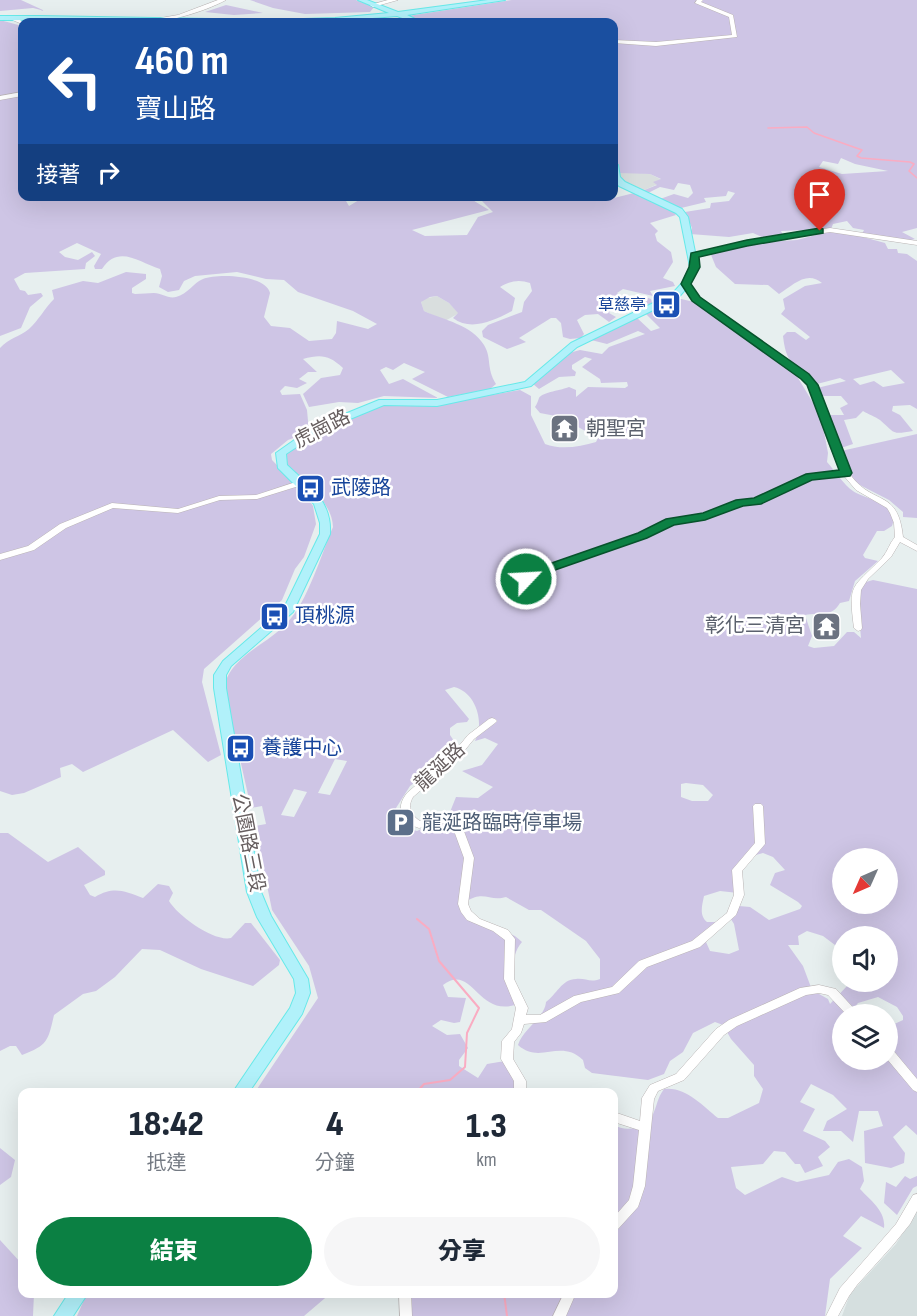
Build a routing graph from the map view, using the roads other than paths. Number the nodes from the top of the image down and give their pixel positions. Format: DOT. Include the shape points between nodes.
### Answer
graph roads {
  1 [pos="223,0"];
  2 [pos="361,0"];
  3 [pos="395,0"];
  4 [pos="471,0"];
  5 [pos="480,0"];
  6 [pos="494,0"];
  7 [pos="502,0"];
  8 [pos="700,0"];
  9 [pos="373,5"];
  10 [pos="447,6"];
  11 [pos="392,12"];
  12 [pos="99,15"];
  13 [pos="0,16"];
  14 [pos="181,16"];
  15 [pos="18,17"];
  16 [pos="163,18"];
  17 [pos="204,18"];
  18 [pos="313,18"];
  19 [pos="408,18"];
  20 [pos="618,42"];
  21 [pos="18,95"];
  22 [pos="0,98"];
  23 [pos="618,180"];
  24 [pos="917,243"];
  25 [pos="694,256"];
  26 [pos="686,284"];
  27 [pos="675,296"];
  28 [pos="696,299"];
  29 [pos="846,473"];
  30 [pos="299,483"];
  31 [pos="899,538"];
  32 [pos="917,548"];
  33 [pos="0,557"];
  34 [pos="522,582"];
  35 [pos="858,628"];
  36 [pos="492,721"];
  37 [pos="234,769"];
  38 [pos="758,806"];
  39 [pos="844,1004"];
  40 [pos="519,1020"];
  41 [pos="898,1065"];
  42 [pos="917,1087"];
  43 [pos="244,1088"];
  44 [pos="520,1088"];
  45 [pos="618,1118"];
  46 [pos="644,1127"];
  47 [pos="917,1199"];
  48 [pos="618,1221"];
  49 [pos="76,1298"];
  50 [pos="405,1298"];
  51 [pos="568,1298"];
  52 [pos="63,1316"];
  53 [pos="406,1316"];
  54 [pos="559,1316"];
  55 [pos="832,1316"];
  1 -- 14 [label="street"];
  2 -- 9 [label="main road"];
  3 -- 9 [label="street"];
  4 -- 10 [label="main road"];
  5 -- 10 [label="main road"];
  6 -- 10 [label="main road"];
  7 -- 10 [label="main road"];
  8 -- 20 [label="street" via="697,2 731,16 735,36 656,44"];
  9 -- 11 [label="main road"];
  10 -- 11 [label="main road"];
  11 -- 18 [label="main road"];
  11 -- 19 [label="main road"];
  12 -- 14 [label="main road"];
  12 -- 15 [label="main road"];
  12 -- 16 [label="main road"];
  13 -- 15 [label="main road"];
  14 -- 16 [label="street"];
  14 -- 17 [label="main road"];
  16 -- 17 [label="main road"];
  21 -- 22 [label="street"];
  23 -- 25 [label="main road" via="679,211"];
  24 -- 25 [label="street" via="830,230"];
  25 -- 26 [label="main road" via="694,267"];
  26 -- 27 [label="main road"];
  26 -- 28 [label="street"];
  27 -- 28 [label="street"];
  27 -- 30 [label="main road, 虎崗路" via="574,345 537,379 521,387 437,403 383,402 317,429 281,453 282,466"];
  28 -- 29 [label="street" via="805,376"];
  29 -- 31 [label="street" via="860,489 897,513"];
  29 -- 34 [label="street" via="810,477 757,501 671,522"];
  30 -- 33 [label="street" via="257,497 219,498 178,511 112,505 63,526 31,548"];
  30 -- 37 [label="main road, 虎崗路" via="324,507 325,534 289,610 227,664 220,675"];
  31 -- 32 [label="street"];
  31 -- 35 [label="street" via="893,551 858,587"];
  36 -- 40 [label="street, 龍涎路" via="410,795 404,808 408,818 419,825 445,819 454,822 462,834 469,858 464,910 475,921 499,927 510,939 509,979 522,1008"];
  37 -- 43 [label="main road, 公園路三段" via="254,892 264,917 301,979 303,993 297,1010"];
  38 -- 40 [label="street" via="760,844 737,870 739,895 731,915 696,944 643,964 615,990 578,999 543,1019"];
  39 -- 46 [label="street" via="832,992 804,991 733,1023 680,1077 654,1088 648,1098"];
  40 -- 44 [label="street" via="508,1041 507,1059"];
  41 -- 42 [label="street"];
  45 -- 46 [label="street"];
  46 -- 48 [label="street" via="634,1203"];
  47 -- 55 [label="street" via="898,1231 851,1280"];
  49 -- 52 [label="main road"];
  50 -- 53 [label="street"];
  51 -- 54 [label="street"];
}
